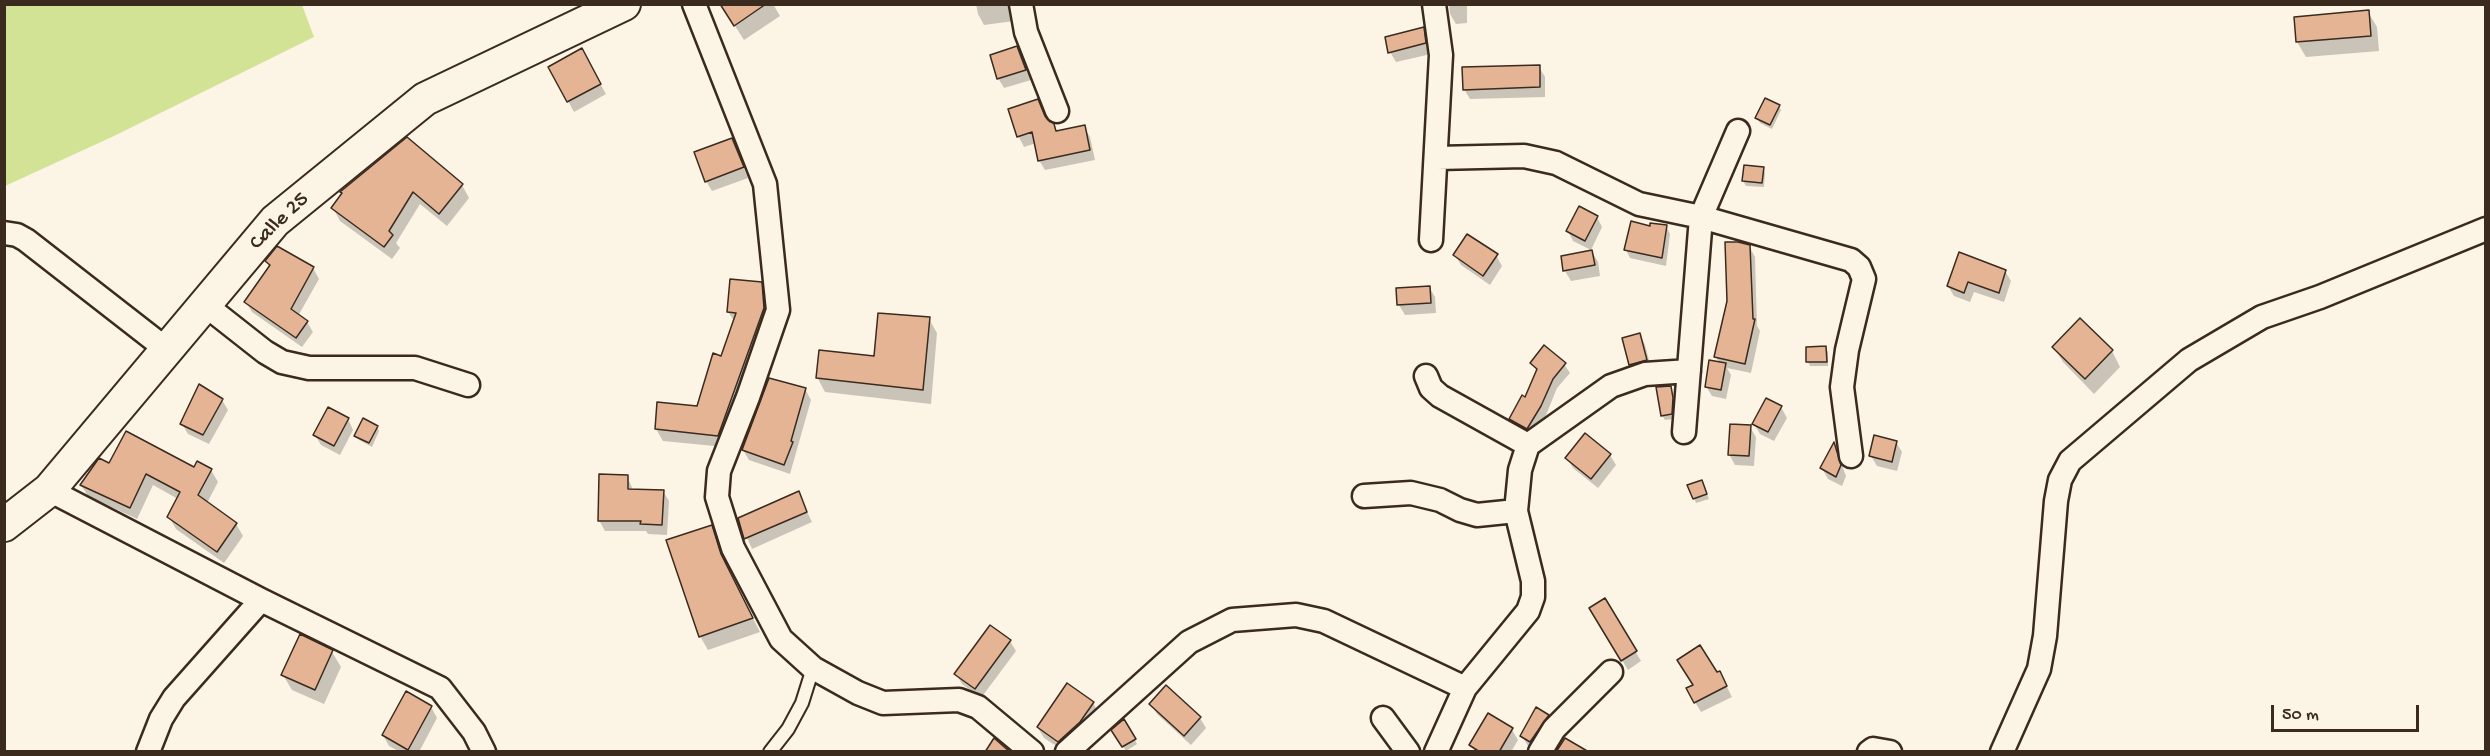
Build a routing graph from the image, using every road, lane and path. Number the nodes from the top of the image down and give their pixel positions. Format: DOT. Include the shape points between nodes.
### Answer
graph roads {
  1 [pos="624,4"];
  2 [pos="694,4"];
  3 [pos="1022,4"];
  4 [pos="1434,4"];
  5 [pos="1057,111"];
  6 [pos="1738,131"];
  7 [pos="1437,158"];
  8 [pos="1701,217"];
  9 [pos="2486,229"];
  10 [pos="4,234"];
  11 [pos="1431,240"];
  12 [pos="204,304"];
  13 [pos="166,349"];
  14 [pos="1689,371"];
  15 [pos="1426,376"];
  16 [pos="468,385"];
  17 [pos="1684,432"];
  18 [pos="1528,445"];
  19 [pos="1851,456"];
  20 [pos="49,490"];
  21 [pos="1364,496"];
  22 [pos="1516,511"];
  23 [pos="4,525"];
  24 [pos="261,600"];
  25 [pos="813,668"];
  26 [pos="1611,672"];
  27 [pos="1465,688"];
  28 [pos="1383,718"];
  29 [pos="148,752"];
  30 [pos="484,752"];
  31 [pos="770,752"];
  32 [pos="1032,752"];
  33 [pos="1067,752"];
  34 [pos="1408,752"];
  35 [pos="1436,752"];
  36 [pos="1540,752"];
  37 [pos="1869,752"];
  38 [pos="1890,752"];
  39 [pos="2002,752"];
  1 -- 12 [label="street, Calle 25" via="425,99 275,221"];
  2 -- 25 [label="street" via="765,184 778,310 719,471 717,497 733,548 781,639"];
  3 -- 5 [label="street" via="1026,32"];
  4 -- 7 [label="street" via="1441,55"];
  6 -- 8 [label="street"];
  7 -- 8 [label="street" via="1524,156 1556,164 1640,204"];
  7 -- 11 [label="street"];
  8 -- 14 [label="street"];
  8 -- 19 [label="street" via="1851,260 1859,267 1863,279 1842,387"];
  9 -- 39 [label="street" via="2262,317 2189,360 2070,461 2055,501 2039,669"];
  10 -- 13 [label="street" via="26,240"];
  12 -- 13 [label="street, Calle 25"];
  12 -- 16 [label="street" via="282,362 309,369 415,368"];
  13 -- 20 [label="street, Calle 25"];
  14 -- 17 [label="street"];
  14 -- 18 [label="street" via="1645,374 1611,386"];
  15 -- 18 [label="street" via="1440,396"];
  18 -- 22 [label="street" via="1520,470"];
  20 -- 23 [label="street, Calle 25"];
  20 -- 24 [label="street"];
  21 -- 22 [label="street" via="1411,493 1477,515"];
  22 -- 27 [label="street" via="1533,581 1533,597 1528,611"];
  24 -- 29 [label="street" via="174,698"];
  24 -- 30 [label="street" via="440,688 474,732"];
  25 -- 31 [label="lane" via="802,703"];
  25 -- 32 [label="street" via="883,703 959,700 978,707"];
  26 -- 36 [label="street" via="1554,729"];
  27 -- 33 [label="street" via="1324,621 1296,615 1232,620 1189,642"];
  27 -- 35 [label="street"];
  28 -- 34 [label="street"];
  37 -- 38 [label="street"];
}
